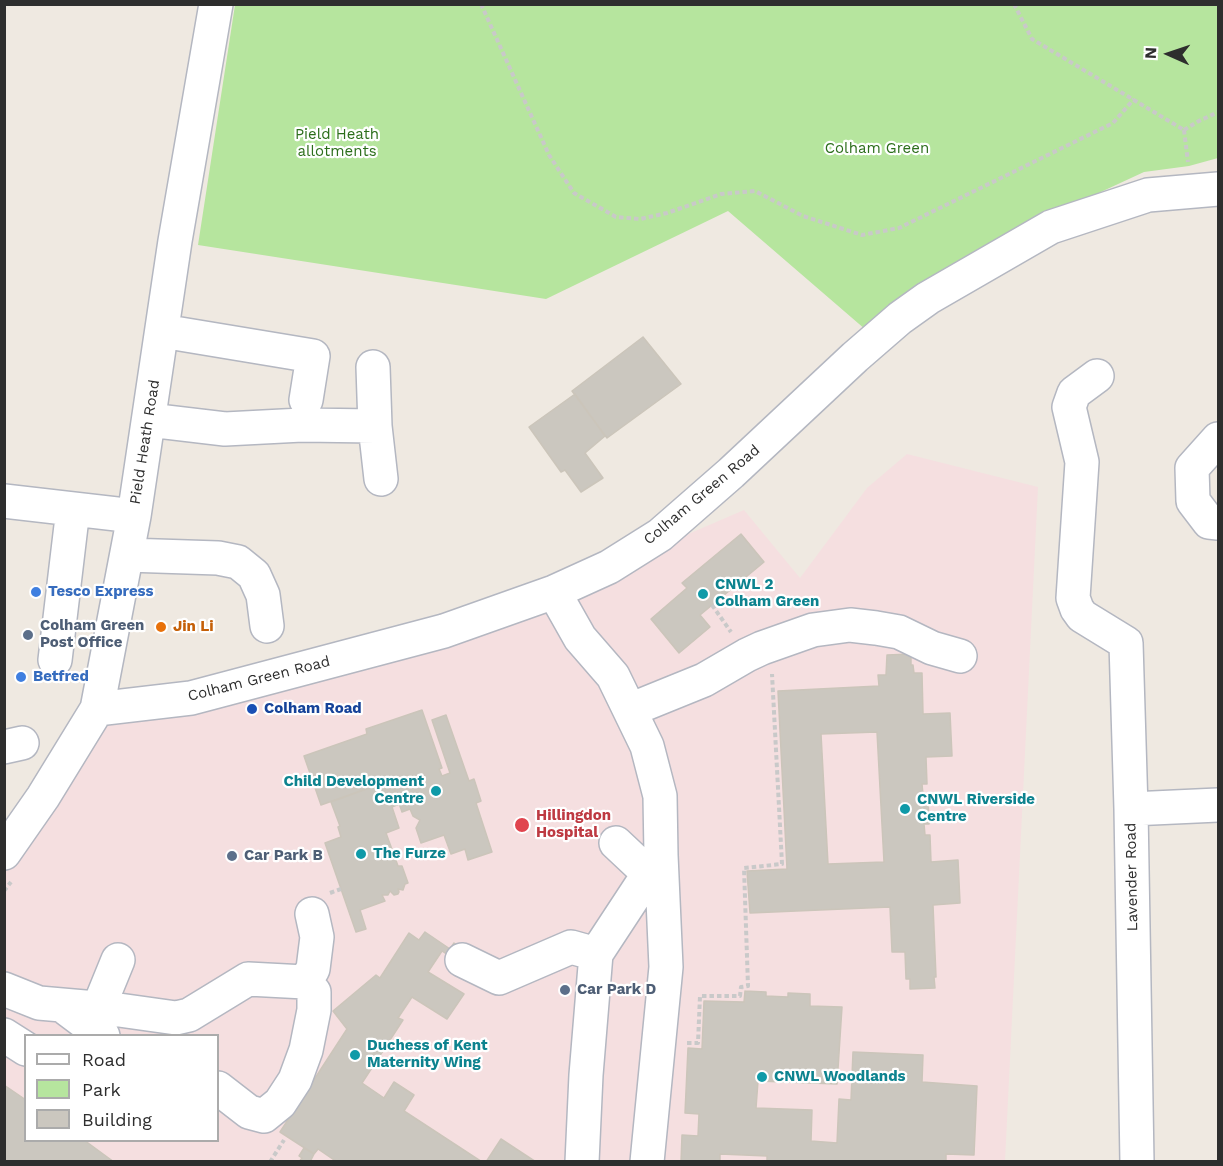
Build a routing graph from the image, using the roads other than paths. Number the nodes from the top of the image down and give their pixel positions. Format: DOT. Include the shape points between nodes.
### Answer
graph roads {
  1 [pos="216,4"];
  2 [pos="1218,189"];
  3 [pos="162,331"];
  4 [pos="373,367"];
  5 [pos="1097,376"];
  6 [pos="306,400"];
  7 [pos="149,420"];
  8 [pos="375,426"];
  9 [pos="1218,439"];
  10 [pos="381,479"];
  11 [pos="4,501"];
  12 [pos="73,509"];
  13 [pos="134,516"];
  14 [pos="1218,523"];
  15 [pos="127,555"];
  16 [pos="554,592"];
  17 [pos="267,626"];
  18 [pos="960,656"];
  19 [pos="55,660"];
  20 [pos="97,709"];
  21 [pos="630,710"];
  22 [pos="1218,805"];
  23 [pos="1131,809"];
  24 [pos="616,843"];
  25 [pos="4,853"];
  26 [pos="655,865"];
  27 [pos="312,914"];
  28 [pos="596,954"];
  29 [pos="118,960"];
  30 [pos="462,960"];
  31 [pos="305,982"];
  32 [pos="4,989"];
  33 [pos="101,1022"];
  34 [pos="183,1026"];
  35 [pos="4,1035"];
  36 [pos="24,1048"];
  37 [pos="219,1089"];
  38 [pos="582,1161"];
  39 [pos="647,1161"];
  40 [pos="1137,1161"];
  1 -- 3 [label="street, Pield Heath Road"];
  2 -- 16 [label="street, Colham Green Road" via="1148,195 1051,227 928,298 855,357 660,535 609,567"];
  3 -- 6 [label="street" via="313,356"];
  3 -- 7 [label="street, Pield Heath Road"];
  4 -- 8 [label="street"];
  5 -- 23 [label="street, Lavender Road" via="1074,393 1069,407 1082,462 1073,598 1082,616 1126,643"];
  7 -- 8 [label="street" via="225,429"];
  7 -- 13 [label="street, Pield Heath Road"];
  8 -- 10 [label="street"];
  9 -- 14 [label="street" via="1192,468 1193,501 1209,522"];
  11 -- 12 [label="street"];
  12 -- 13 [label="street"];
  12 -- 19 [label="street"];
  13 -- 15 [label="street, Pield Heath Road"];
  15 -- 17 [label="street" via="238,562 254,575 263,596"];
  15 -- 20 [label="street, Pield Heath Road"];
  16 -- 20 [label="street, Colham Green Road" via="444,631 191,698"];
  16 -- 21 [label="street" via="580,638 613,676"];
  18 -- 21 [label="street" via="884,629 850,625 813,630 762,648 704,680"];
  20 -- 25 [label="street, Pield Heath Road"];
  21 -- 26 [label="street" via="647,746 659,788 661,815"];
  22 -- 23 [label="street"];
  23 -- 40 [label="street, Lavender Road"];
  24 -- 26 [label="street"];
  26 -- 28 [label="street"];
  26 -- 39 [label="street" via="666,967"];
  27 -- 31 [label="street" via="317,937 313,969"];
  28 -- 30 [label="street" via="571,947 499,978"];
  28 -- 38 [label="street"];
  29 -- 33 [label="street"];
  31 -- 34 [label="street" via="248,979 189,1015"];
  31 -- 37 [label="street" via="314,992 315,1010 295,1080 280,1103 264,1116 249,1112"];
  32 -- 33 [label="street" via="39,1003 61,1005"];
  33 -- 34 [label="street" via="119,1010 176,1018"];
  35 -- 36 [label="street"];
}
